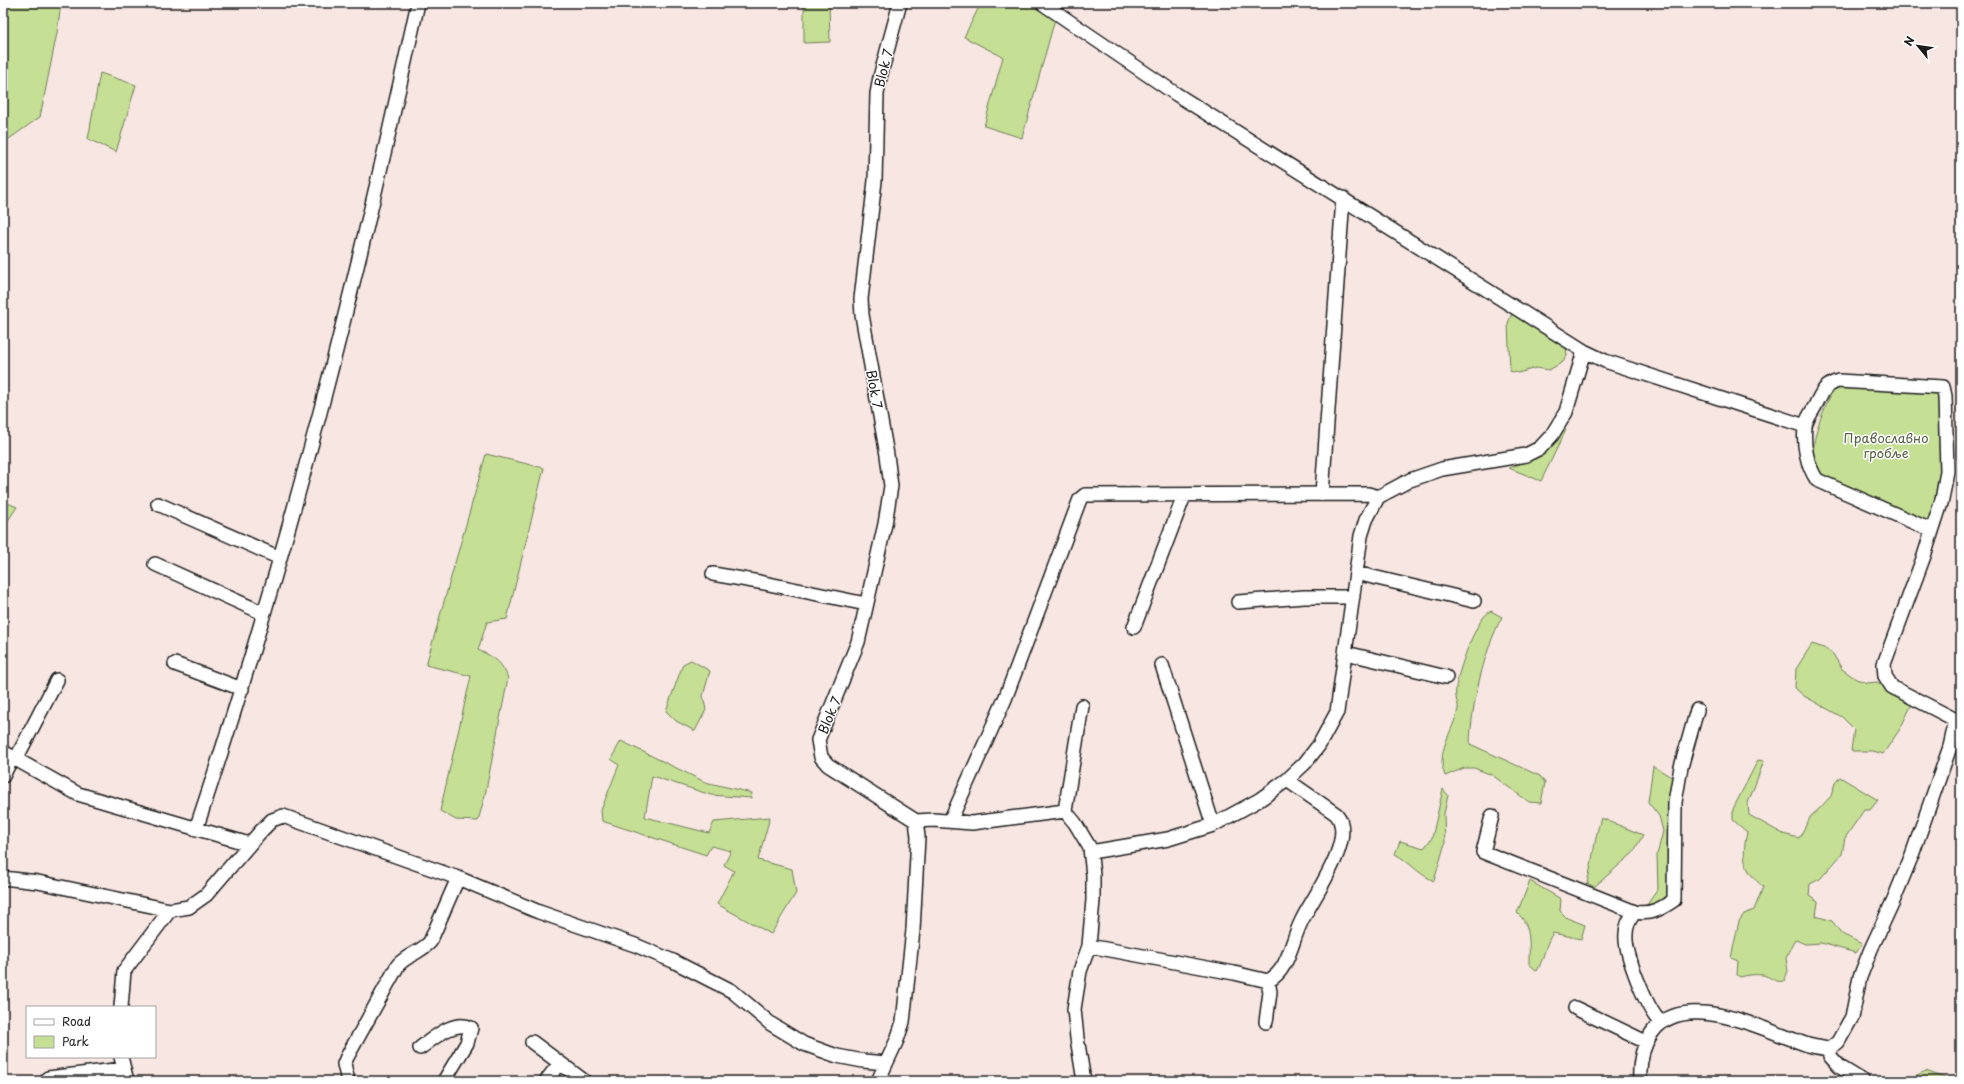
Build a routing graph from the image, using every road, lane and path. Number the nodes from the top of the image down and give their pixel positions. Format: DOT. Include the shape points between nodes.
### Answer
graph roads {
  1 [pos="418,3"];
  2 [pos="900,3"];
  3 [pos="1042,3"];
  4 [pos="1343,198"];
  5 [pos="1584,351"];
  6 [pos="1805,426"];
  7 [pos="1322,494"];
  8 [pos="1184,496"];
  9 [pos="1378,497"];
  10 [pos="158,504"];
  11 [pos="1931,530"];
  12 [pos="280,558"];
  13 [pos="155,564"];
  14 [pos="1356,573"];
  15 [pos="713,574"];
  16 [pos="1352,597"];
  17 [pos="1474,601"];
  18 [pos="1238,602"];
  19 [pos="866,604"];
  20 [pos="263,612"];
  21 [pos="1134,627"];
  22 [pos="1346,653"];
  23 [pos="175,664"];
  24 [pos="1162,666"];
  25 [pos="1446,677"];
  26 [pos="57,680"];
  27 [pos="242,689"];
  28 [pos="1082,706"];
  29 [pos="1697,710"];
  30 [pos="11,756"];
  31 [pos="3,776"];
  32 [pos="1287,780"];
  33 [pos="1065,811"];
  34 [pos="1492,816"];
  35 [pos="916,821"];
  36 [pos="950,821"];
  37 [pos="1213,825"];
  38 [pos="196,829"];
  39 [pos="249,844"];
  40 [pos="1091,852"];
  41 [pos="3,878"];
  42 [pos="458,878"];
  43 [pos="170,910"];
  44 [pos="1635,912"];
  45 [pos="1089,946"];
  46 [pos="1268,981"];
  47 [pos="121,1006"];
  48 [pos="1575,1008"];
  49 [pos="1266,1022"];
  50 [pos="1660,1022"];
  51 [pos="532,1042"];
  52 [pos="1646,1042"];
  53 [pos="420,1048"];
  54 [pos="1829,1049"];
  55 [pos="560,1063"];
  56 [pos="886,1063"];
  57 [pos="123,1069"];
  58 [pos="347,1077"];
  59 [pos="48,1078"];
  60 [pos="444,1081"];
  61 [pos="546,1081"];
  62 [pos="584,1081"];
  63 [pos="878,1081"];
  64 [pos="1084,1081"];
  65 [pos="1640,1081"];
  66 [pos="1863,1081"];
  1 -- 12 [label="street" via="376,186 307,464"];
  2 -- 19 [label="street, Blok 7" via="877,94 875,181 862,285 862,315 891,486 885,524"];
  3 -- 4 [label="street" via="1176,94"];
  4 -- 5 [label="street"];
  4 -- 7 [label="street"];
  5 -- 6 [label="street" via="1605,361"];
  5 -- 9 [label="street" via="1566,412 1552,435 1540,448 1526,455 1442,469 1410,480"];
  6 -- 11 [label="street" via="1806,457 1817,480"];
  6 -- 11 [label="street" via="1821,392 1827,385 1838,381 1943,387 1947,471 1942,500"];
  7 -- 8 [label="street"];
  7 -- 9 [label="street" via="1368,494"];
  8 -- 21 [label="street"];
  8 -- 36 [label="street" via="1085,495 1080,499 1005,699"];
  9 -- 14 [label="street" via="1365,526"];
  10 -- 12 [label="street"];
  11 -- 54 [label="street" via="1884,664 1885,676 1892,687 1956,720 1950,746 1912,855 1860,977 1852,1017 1838,1042"];
  12 -- 20 [label="street"];
  13 -- 20 [label="street"];
  14 -- 16 [label="street"];
  14 -- 17 [label="street"];
  15 -- 19 [label="street"];
  16 -- 18 [label="street" via="1304,597"];
  16 -- 22 [label="street"];
  19 -- 35 [label="street, Blok 7" via="858,642 818,740 820,757 828,765"];
  20 -- 27 [label="street"];
  22 -- 25 [label="street"];
  22 -- 32 [label="street" via="1337,712 1319,745"];
  23 -- 27 [label="street"];
  24 -- 37 [label="street"];
  26 -- 30 [label="street"];
  27 -- 38 [label="street"];
  28 -- 33 [label="street"];
  29 -- 44 [label="street" via="1681,767 1675,802 1674,900 1660,910 1645,914"];
  30 -- 31 [label="street"];
  30 -- 38 [label="street" via="78,794"];
  32 -- 37 [label="street" via="1259,800"];
  32 -- 46 [label="street" via="1341,819 1341,840 1327,877 1301,922 1282,970"];
  33 -- 36 [label="street" via="972,823"];
  33 -- 40 [label="street"];
  34 -- 44 [label="street" via="1483,852"];
  35 -- 36 [label="street"];
  35 -- 56 [label="street" via="918,837 913,930 903,1022 898,1040"];
  37 -- 40 [label="street" via="1168,839"];
  38 -- 39 [label="street"];
  39 -- 42 [label="street" via="272,820 283,816"];
  39 -- 43 [label="street" via="206,895 189,907"];
  40 -- 45 [label="street" via="1093,900"];
  41 -- 43 [label="street" via="38,882"];
  42 -- 56 [label="street" via="539,912 673,961 732,991 771,1024 804,1044 837,1056"];
  42 -- 58 [label="street" via="430,942 398,965 347,1057 344,1064"];
  43 -- 47 [label="street" via="124,971"];
  44 -- 50 [label="street" via="1629,920 1625,935 1628,956 1652,1014"];
  45 -- 46 [label="street"];
  45 -- 64 [label="street" via="1080,971 1074,1009"];
  46 -- 49 [label="street" via="1270,992"];
  48 -- 52 [label="street"];
  50 -- 52 [label="street"];
  50 -- 54 [label="street" via="1678,1014 1721,1015 1754,1024 1810,1046"];
  51 -- 55 [label="street"];
  52 -- 65 [label="street" via="1641,1055"];
  53 -- 60 [label="street" via="456,1026 465,1025 471,1028 467,1044"];
  54 -- 66 [label="street" via="1830,1056 1840,1067"];
  55 -- 61 [label="street"];
  55 -- 62 [label="street"];
  56 -- 63 [label="street"];
  57 -- 59 [label="street"];
}
